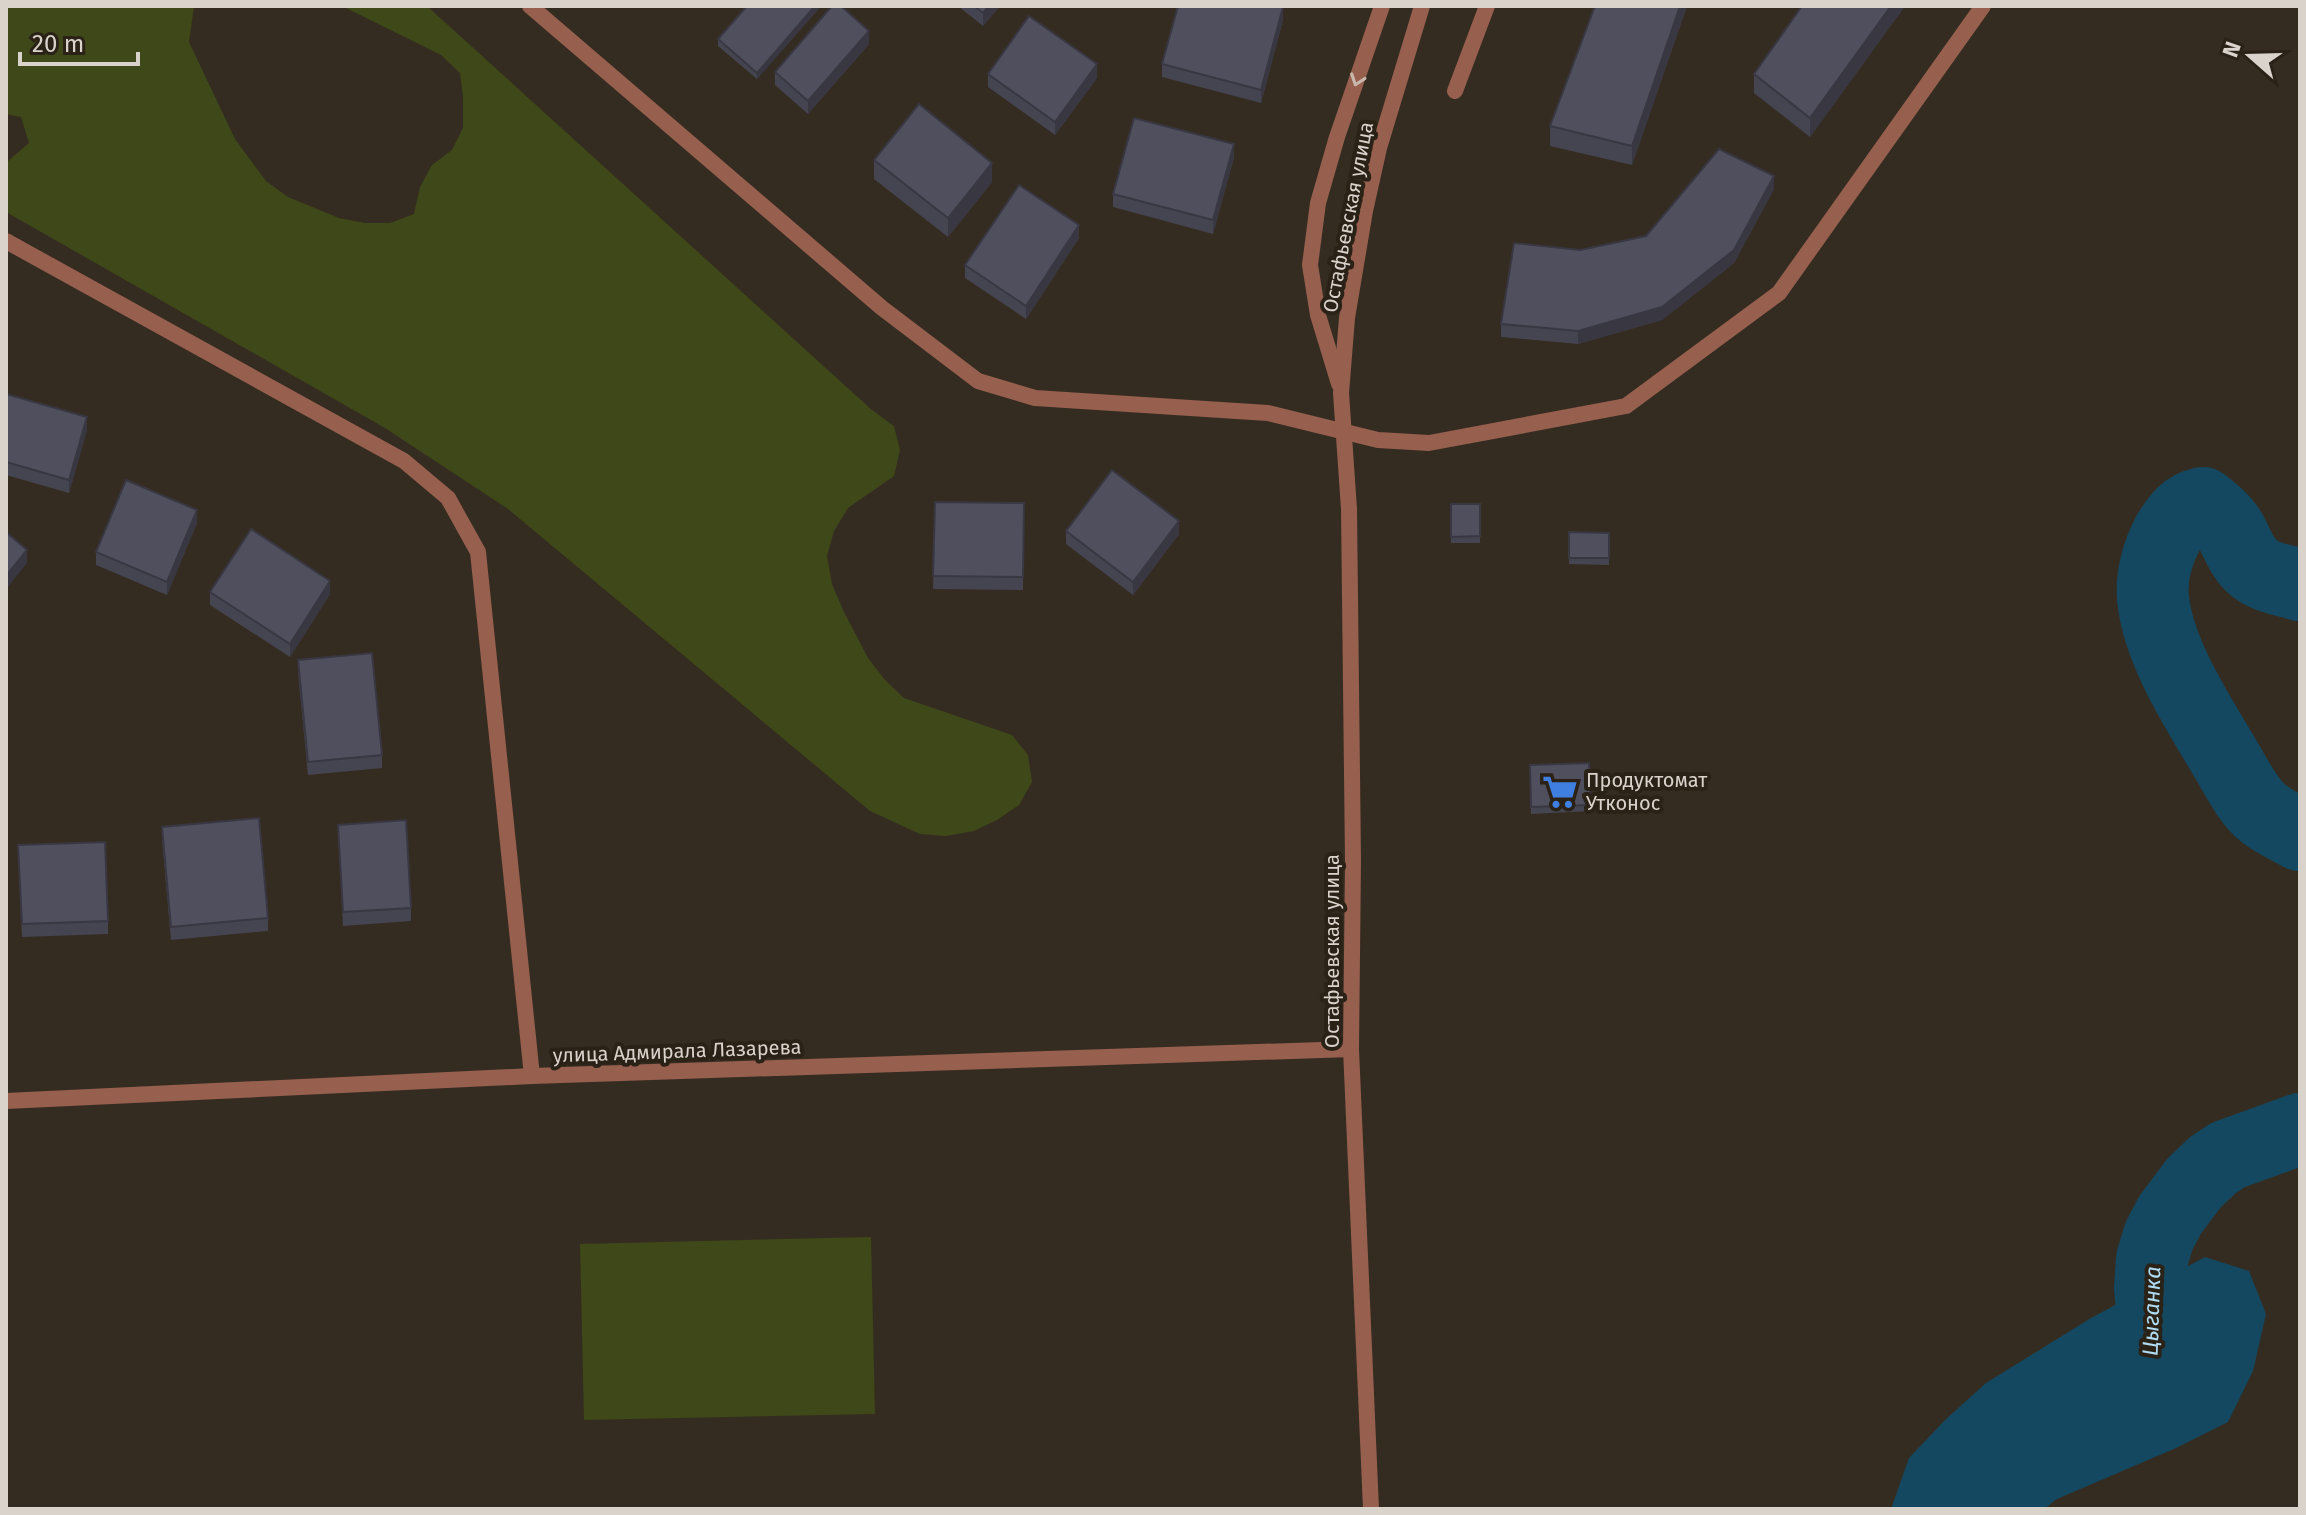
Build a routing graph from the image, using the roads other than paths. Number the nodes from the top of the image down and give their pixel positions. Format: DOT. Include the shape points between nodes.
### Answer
graph roads {
  1 [pos="530,6"];
  2 [pos="1382,6"];
  3 [pos="1422,6"];
  4 [pos="1487,6"];
  5 [pos="1983,6"];
  6 [pos="1455,91"];
  7 [pos="6,241"];
  8 [pos="1341,393"];
  9 [pos="1345,432"];
  10 [pos="1351,1049"];
  11 [pos="532,1076"];
  12 [pos="6,1101"];
  13 [pos="1371,1509"];
  1 -- 9 [label="street" via="882,308 978,381 1035,398 1268,413"];
  2 -- 8 [label="street, Остафьевская улица, one-way" via="1318,203 1310,265"];
  3 -- 8 [label="street, Остафьевская улица" via="1365,211"];
  4 -- 6 [label="street"];
  5 -- 9 [label="street" via="1779,293 1626,406 1429,443"];
  7 -- 11 [label="street" via="404,461 448,498 478,552"];
  8 -- 9 [label="street, Остафьевская улица"];
  9 -- 10 [label="street, Остафьевская улица"];
  10 -- 11 [label="street, улица Адмирала Лазарева"];
  10 -- 13 [label="street, Остафьевская улица"];
  11 -- 12 [label="street, улица Адмирала Лазарева"];
}
